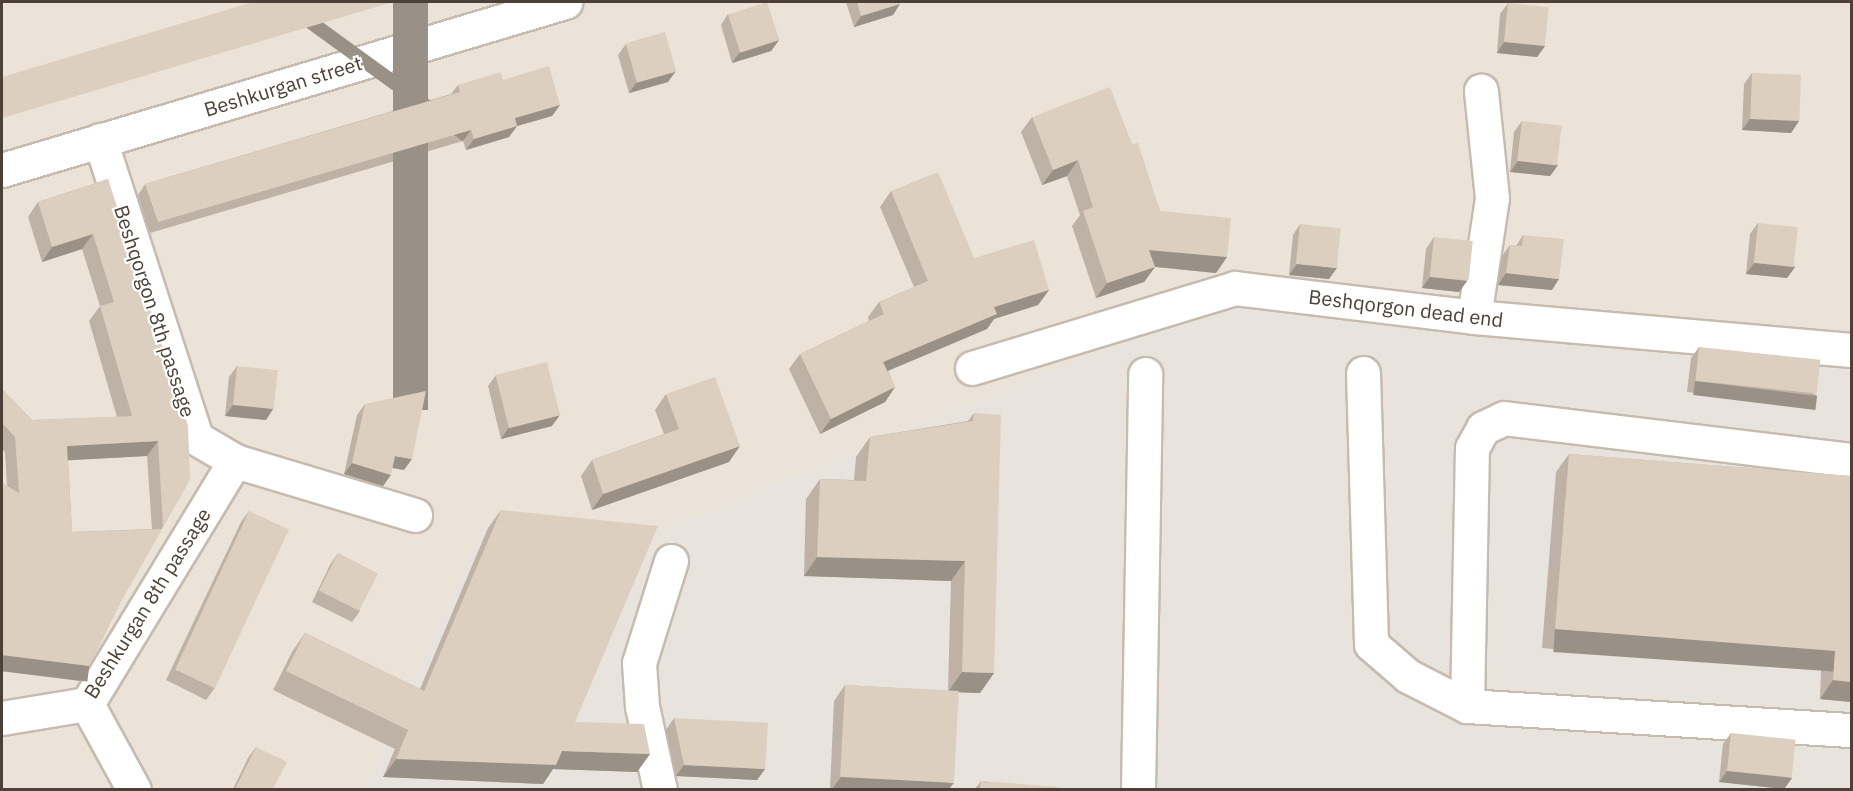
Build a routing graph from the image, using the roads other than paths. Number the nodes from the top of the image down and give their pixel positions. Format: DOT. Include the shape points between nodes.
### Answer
graph roads {
  1 [pos="565,2"];
  2 [pos="1481,91"];
  3 [pos="100,140"];
  4 [pos="2,170"];
  5 [pos="1474,317"];
  6 [pos="1851,350"];
  7 [pos="972,368"];
  8 [pos="1363,373"];
  9 [pos="1145,374"];
  10 [pos="1851,460"];
  11 [pos="235,461"];
  12 [pos="415,515"];
  13 [pos="671,561"];
  14 [pos="87,705"];
  15 [pos="1467,706"];
  16 [pos="2,718"];
  17 [pos="1851,730"];
  18 [pos="134,789"];
  19 [pos="660,789"];
  20 [pos="1138,789"];
  1 -- 3 [label="street, Beshkurgan street"];
  2 -- 5 [label="street" via="1492,198"];
  3 -- 4 [label="street, Beshkurgan street"];
  3 -- 11 [label="street, Beshqorgon 8th passage" via="196,438"];
  5 -- 6 [label="street, Beshqorgon dead end"];
  5 -- 7 [label="street, Beshqorgon dead end" via="1235,288"];
  8 -- 15 [label="street" via="1371,644 1408,676"];
  9 -- 20 [label="street"];
  10 -- 15 [label="street" via="1504,417 1483,428 1472,448"];
  11 -- 12 [label="street, Beshqorgon 8th passage"];
  11 -- 14 [label="street, Beshkurgan 8th passage"];
  13 -- 19 [label="street" via="639,663 642,706"];
  14 -- 16 [label="street, Beshkurgan 8th passage"];
  14 -- 18 [label="street"];
  15 -- 17 [label="street"];
}
